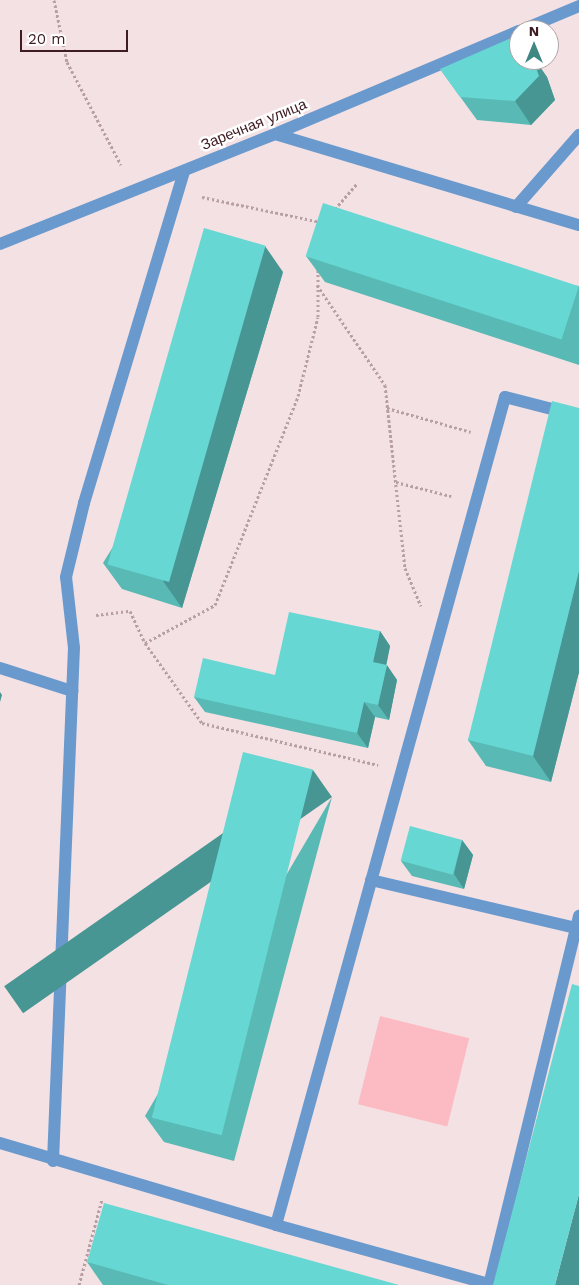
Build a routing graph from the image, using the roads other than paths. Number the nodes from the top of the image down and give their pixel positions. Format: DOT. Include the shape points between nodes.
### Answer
graph roads {
  1 [pos="579,6"];
  2 [pos="546,20"];
  3 [pos="509,36"];
  4 [pos="275,134"];
  5 [pos="579,135"];
  6 [pos="184,170"];
  7 [pos="516,207"];
  8 [pos="579,225"];
  9 [pos="0,244"];
  10 [pos="579,416"];
  11 [pos="0,668"];
  12 [pos="72,691"];
  13 [pos="371,880"];
  14 [pos="578,922"];
  15 [pos="0,1144"];
  16 [pos="53,1161"];
  17 [pos="276,1225"];
  18 [pos="489,1284"];
  1 -- 2 [label="street, Заречная улица"];
  3 -- 4 [label="street, Заречная улица"];
  4 -- 6 [label="street, Заречная улица"];
  4 -- 7 [label="street"];
  5 -- 7 [label="street"];
  6 -- 9 [label="street, Заречная улица"];
  6 -- 12 [label="street" via="84,503 66,577 74,648"];
  7 -- 8 [label="street"];
  10 -- 13 [label="street" via="505,397"];
  11 -- 12 [label="street"];
  12 -- 16 [label="street"];
  13 -- 14 [label="street"];
  13 -- 17 [label="street"];
  14 -- 18 [label="street"];
  15 -- 16 [label="street"];
  16 -- 17 [label="street"];
  17 -- 18 [label="street"];
}
